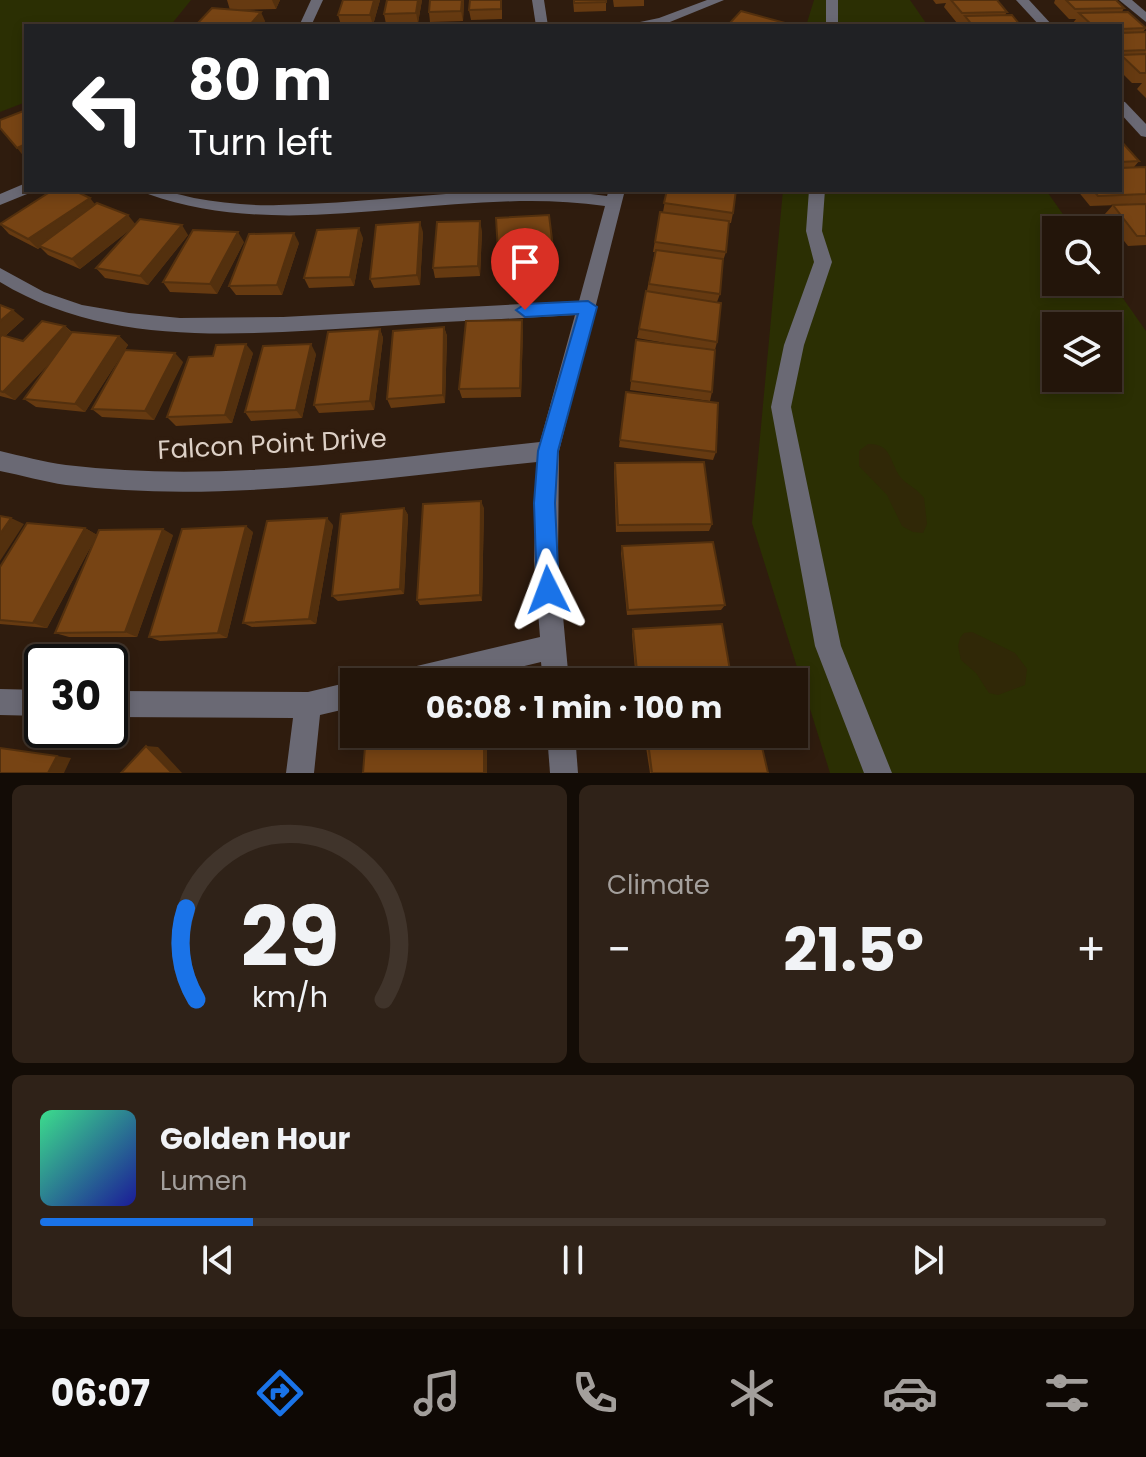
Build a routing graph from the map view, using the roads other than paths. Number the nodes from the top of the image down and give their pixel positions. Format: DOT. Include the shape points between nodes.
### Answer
graph roads {
  1 [pos="317,0"];
  2 [pos="538,0"];
  3 [pos="718,0"];
  4 [pos="832,0"];
  5 [pos="1022,0"];
  6 [pos="1125,0"];
  7 [pos="1146,18"];
  8 [pos="661,23"];
  9 [pos="306,24"];
  10 [pos="542,24"];
  11 [pos="832,24"];
  12 [pos="1045,24"];
  13 [pos="1122,107"];
  14 [pos="1146,133"];
  15 [pos="24,189"];
  16 [pos="158,192"];
  17 [pos="817,192"];
  18 [pos="614,196"];
  19 [pos="0,200"];
  20 [pos="0,274"];
  21 [pos="588,307"];
  22 [pos="548,451"];
  23 [pos="0,461"];
  24 [pos="552,647"];
  25 [pos="463,668"];
  26 [pos="554,668"];
  27 [pos="340,697"];
  28 [pos="0,702"];
  29 [pos="24,703"];
  30 [pos="128,704"];
  31 [pos="308,705"];
  32 [pos="562,748"];
  33 [pos="300,773"];
  34 [pos="564,773"];
  35 [pos="878,773"];
  1 -- 9 [label="street"];
  2 -- 10 [label="street"];
  3 -- 8 [label="street"];
  4 -- 11 [label="street"];
  5 -- 12 [label="street"];
  6 -- 7 [label="street"];
  13 -- 14 [label="street"];
  15 -- 19 [label="street"];
  16 -- 18 [label="street" via="234,210 494,195"];
  17 -- 35 [label="street" via="814,231 823,262 794,345 781,407 828,646"];
  18 -- 21 [label="street"];
  20 -- 21 [label="street" via="22,292 109,319 239,326"];
  21 -- 22 [label="street"];
  22 -- 23 [label="street, Falcon Point Drive" via="267,478 160,480 64,475"];
  22 -- 24 [label="street" via="545,503"];
  24 -- 25 [label="street"];
  24 -- 26 [label="street"];
  27 -- 31 [label="street"];
  28 -- 29 [label="street"];
  30 -- 31 [label="street"];
  31 -- 33 [label="street"];
  32 -- 34 [label="street"];
}
